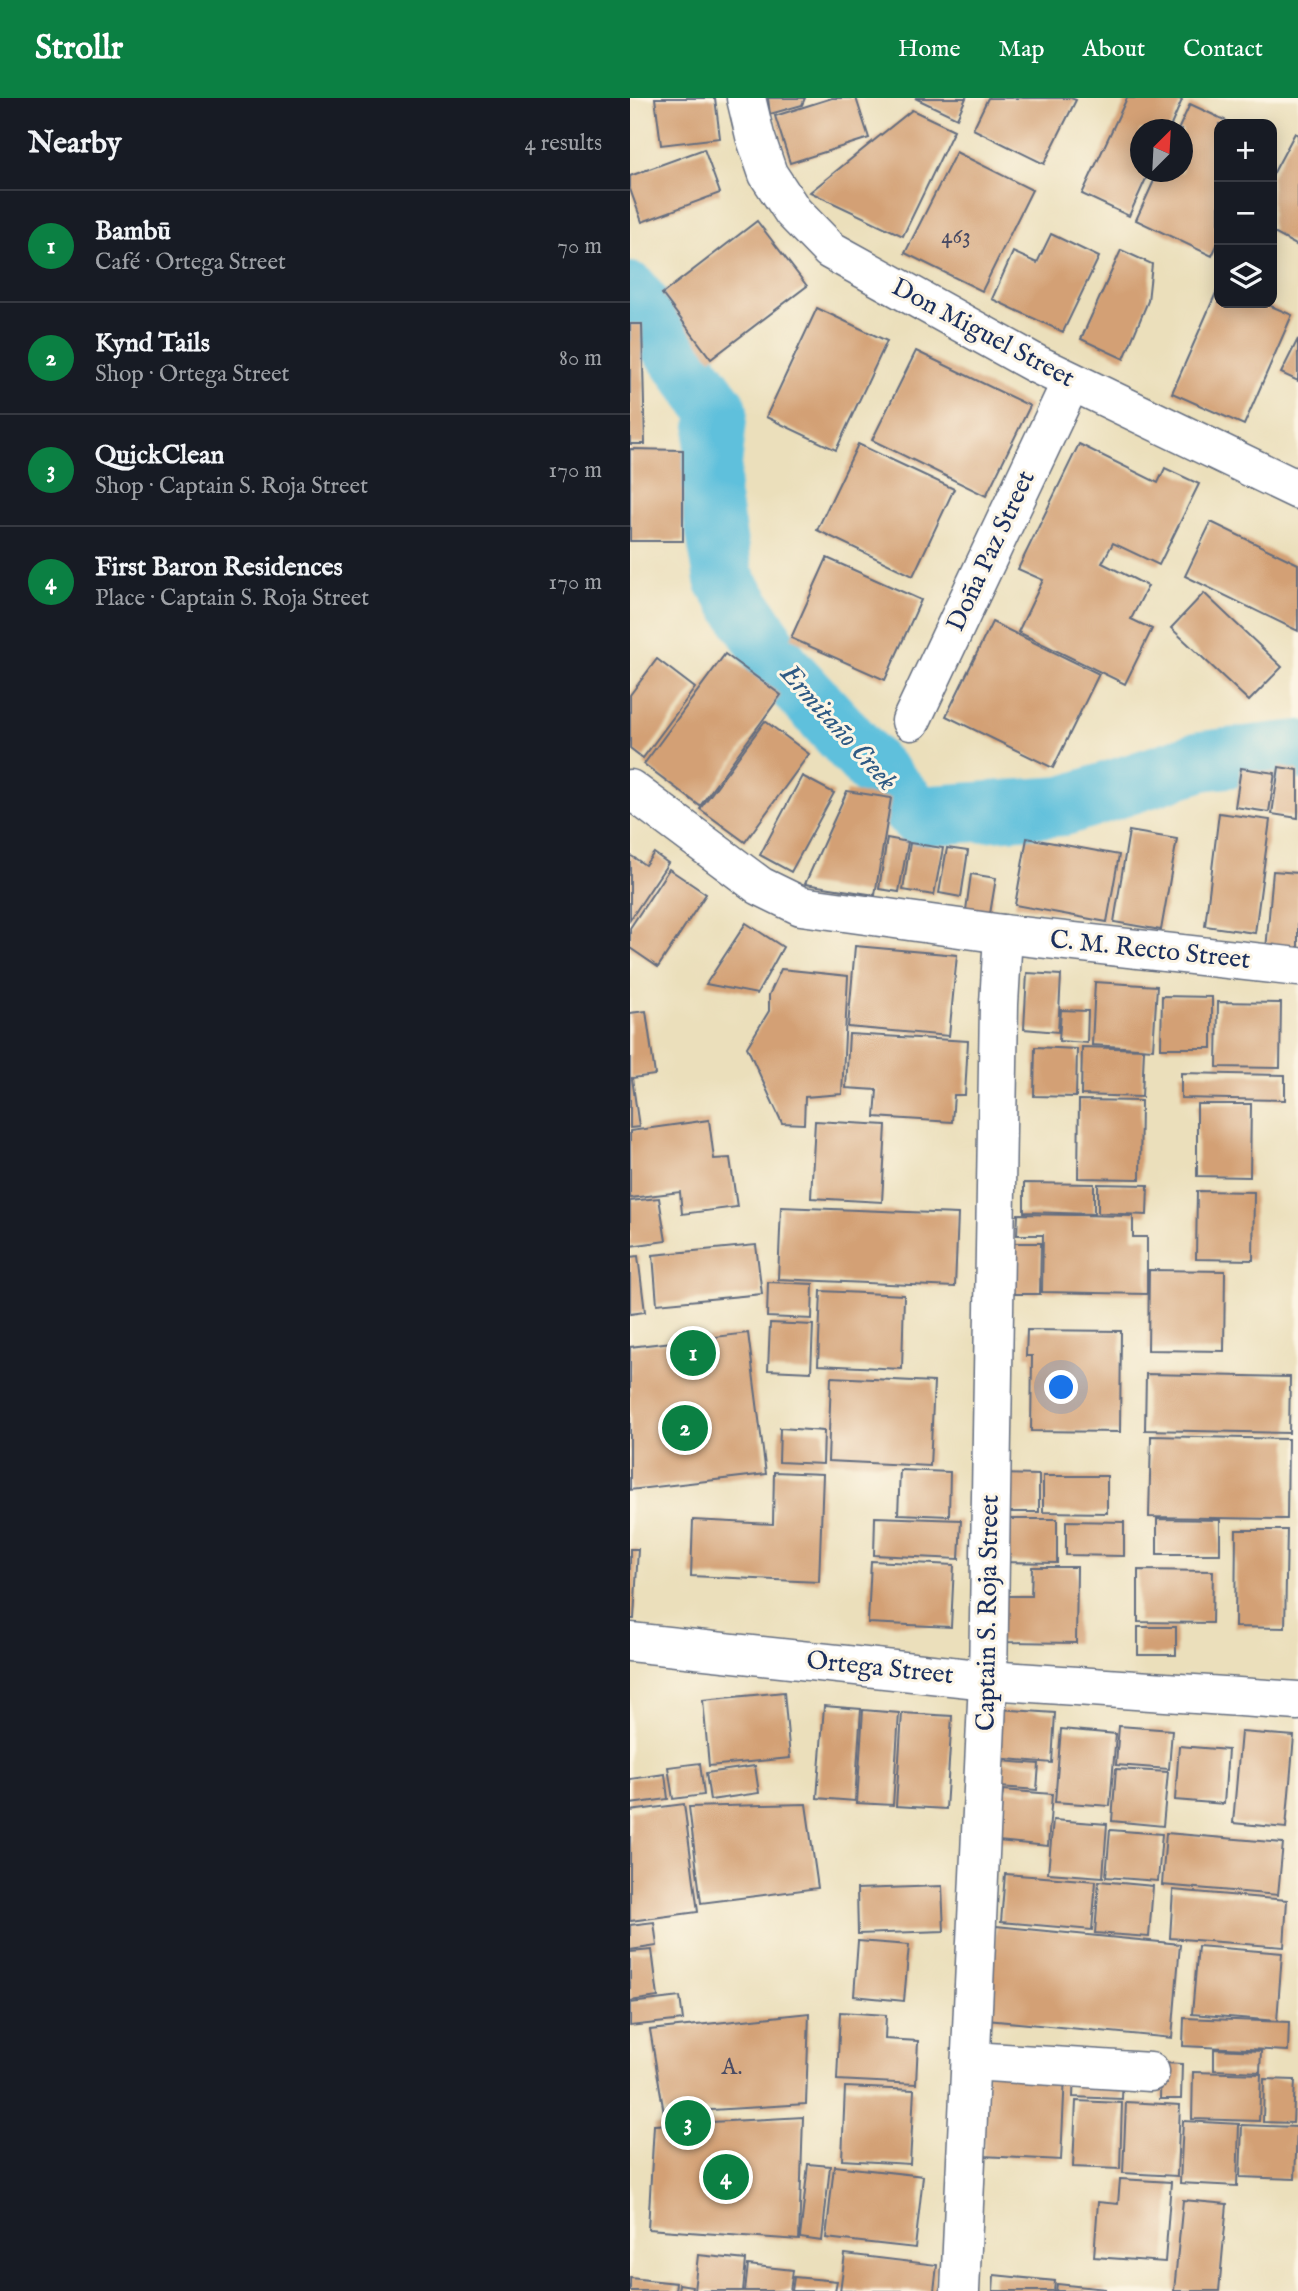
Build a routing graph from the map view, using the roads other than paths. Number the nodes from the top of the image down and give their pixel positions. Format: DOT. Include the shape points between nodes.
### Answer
graph roads {
  1 [pos="746,98"];
  2 [pos="1071,382"];
  3 [pos="1298,489"];
  4 [pos="911,721"];
  5 [pos="630,789"];
  6 [pos="1003,934"];
  7 [pos="1298,967"];
  8 [pos="630,1642"];
  9 [pos="988,1680"];
  10 [pos="1298,1701"];
  11 [pos="971,2061"];
  12 [pos="1150,2072"];
  13 [pos="960,2291"];
  1 -- 2 [label="street, Don Miguel Street" via="768,174 793,212 830,250"];
  2 -- 3 [label="street, Don Miguel Street"];
  2 -- 4 [label="street, Doña Paz Street"];
  5 -- 6 [label="street, C. M. Recto Street" via="760,886 801,906"];
  6 -- 7 [label="street, C. M. Recto Street"];
  6 -- 9 [label="street, Captain S. Roja Street"];
  8 -- 9 [label="street, Ortega Street"];
  9 -- 10 [label="street, Ortega Street"];
  9 -- 11 [label="street, Captain S. Roja Street"];
  11 -- 12 [label="street"];
  11 -- 13 [label="street, Captain S. Roja Street"];
}
